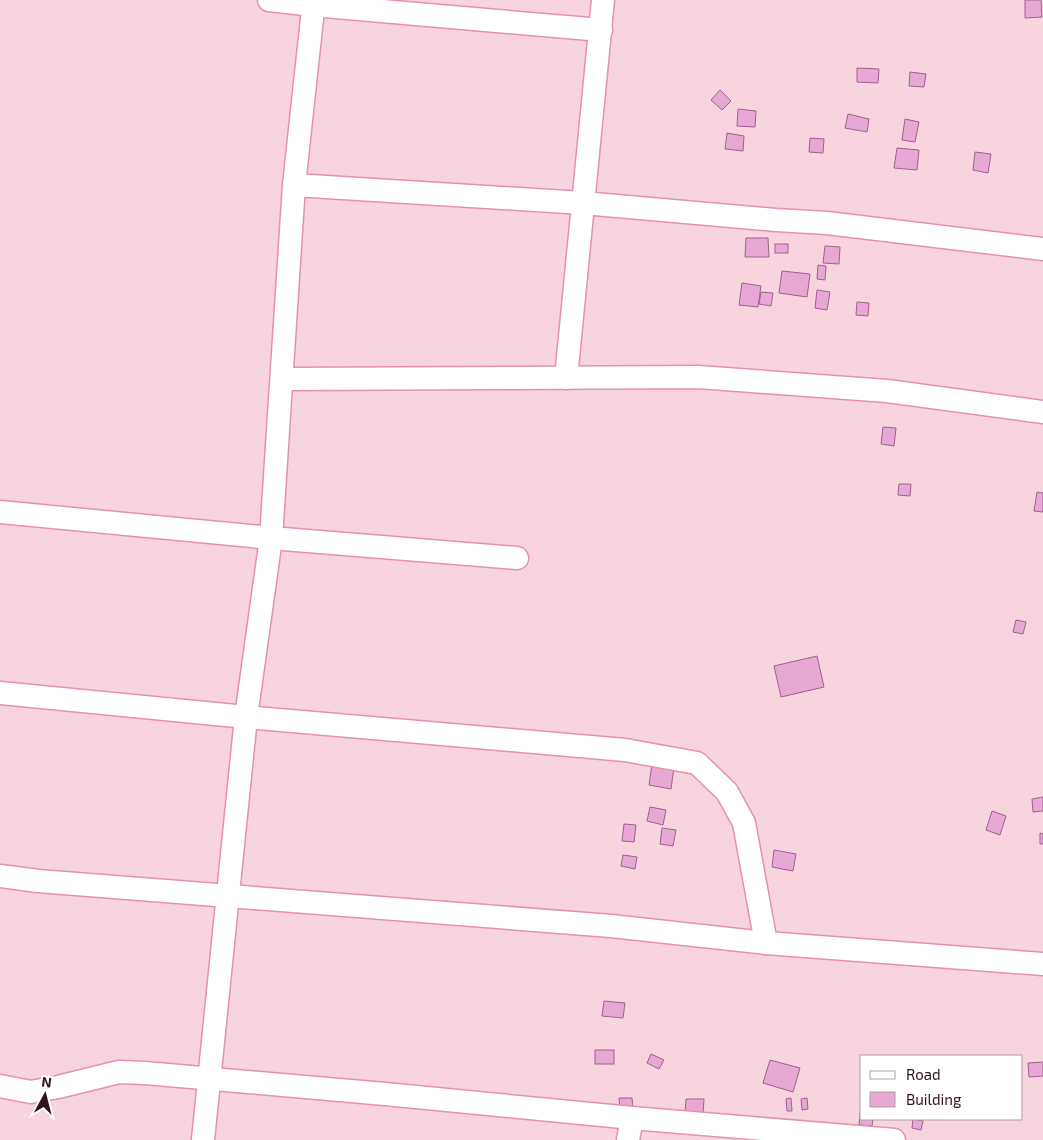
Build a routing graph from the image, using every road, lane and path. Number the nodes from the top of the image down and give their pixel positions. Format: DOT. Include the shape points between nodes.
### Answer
graph roads {
  1 [pos="269,0"];
  2 [pos="604,0"];
  3 [pos="314,3"];
  4 [pos="601,30"];
  5 [pos="294,185"];
  6 [pos="584,203"];
  7 [pos="1043,249"];
  8 [pos="283,378"];
  9 [pos="566,378"];
  10 [pos="1043,412"];
  11 [pos="0,512"];
  12 [pos="271,538"];
  13 [pos="518,558"];
  14 [pos="0,693"];
  15 [pos="246,717"];
  16 [pos="0,876"];
  17 [pos="228,896"];
  18 [pos="766,943"];
  19 [pos="1043,964"];
  20 [pos="210,1078"];
  21 [pos="0,1086"];
  22 [pos="632,1118"];
  23 [pos="203,1140"];
  24 [pos="628,1140"];
  25 [pos="894,1140"];
  1 -- 3 [label="street"];
  2 -- 4 [label="street"];
  3 -- 4 [label="street"];
  3 -- 5 [label="street"];
  4 -- 6 [label="street"];
  5 -- 6 [label="street"];
  5 -- 8 [label="street"];
  6 -- 7 [label="street" via="827,223"];
  6 -- 9 [label="street"];
  8 -- 9 [label="street"];
  8 -- 12 [label="street"];
  9 -- 10 [label="street" via="734,379 887,392"];
  11 -- 12 [label="street"];
  12 -- 13 [label="street"];
  12 -- 15 [label="street"];
  14 -- 15 [label="street"];
  15 -- 17 [label="street"];
  15 -- 18 [label="street" via="625,750 697,763 727,792 744,823"];
  16 -- 17 [label="street"];
  17 -- 18 [label="street" via="611,926"];
  17 -- 20 [label="street"];
  18 -- 19 [label="street"];
  20 -- 21 [label="street" via="119,1072 31,1092"];
  20 -- 22 [label="street"];
  20 -- 23 [label="street"];
  22 -- 24 [label="street"];
  22 -- 25 [label="street"];
}
